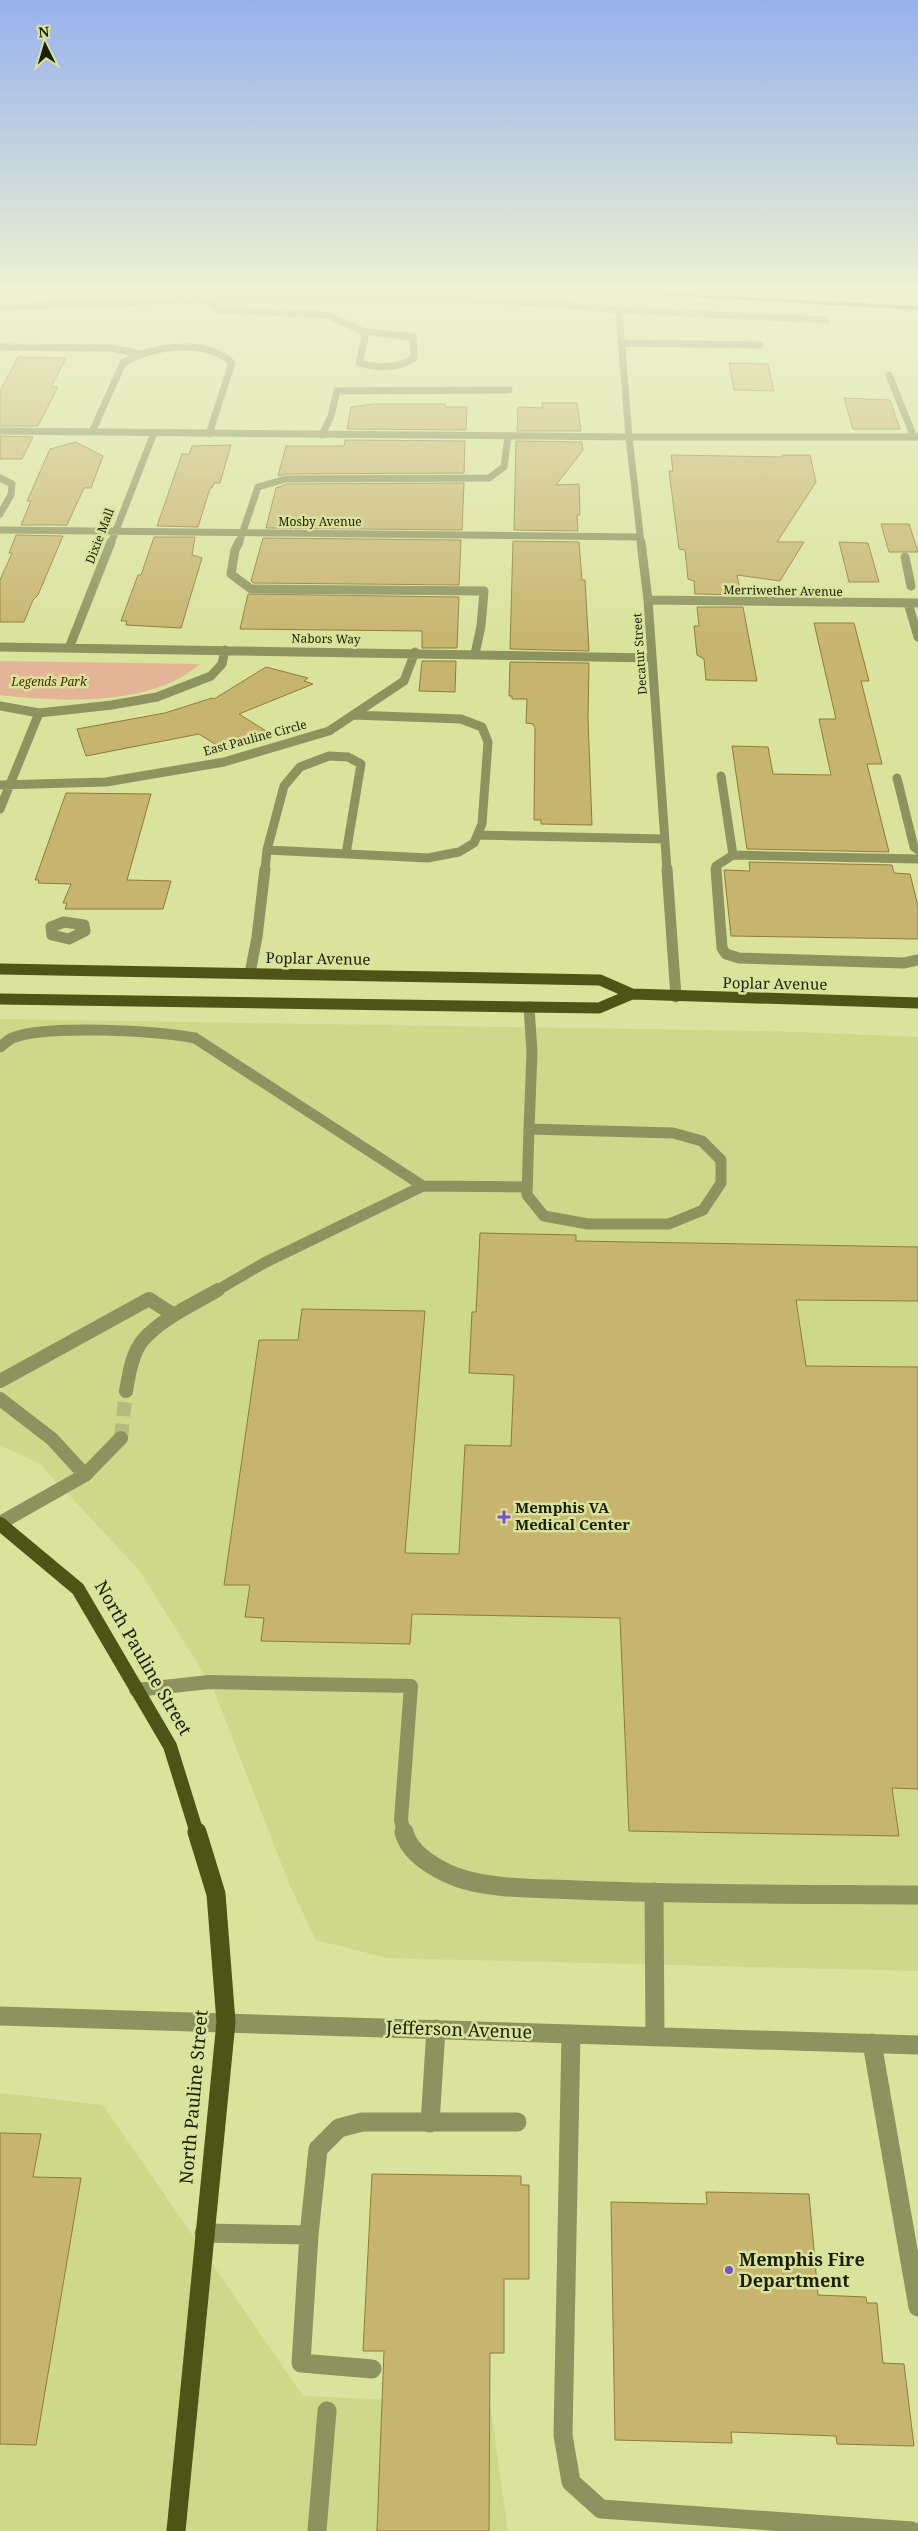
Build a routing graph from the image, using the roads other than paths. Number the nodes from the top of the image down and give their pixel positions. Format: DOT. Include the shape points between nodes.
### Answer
graph roads {
  1 [pos="104,407"];
  2 [pos="218,407"];
  3 [pos="333,407"];
  4 [pos="626,407"];
  5 [pos="903,407"];
  6 [pos="0,431"];
  7 [pos="92,432"];
  8 [pos="154,433"];
  9 [pos="209,434"];
  10 [pos="322,434"];
  11 [pos="508,436"];
  12 [pos="629,437"];
  13 [pos="916,437"];
  14 [pos="0,478"];
  15 [pos="0,514"];
  16 [pos="0,530"];
  17 [pos="114,532"];
  18 [pos="244,533"];
  19 [pos="640,537"];
  20 [pos="905,557"];
  21 [pos="914,586"];
  22 [pos="648,600"];
  23 [pos="913,603"];
  24 [pos="918,637"];
  25 [pos="0,647"];
  26 [pos="69,648"];
  27 [pos="226,650"];
  28 [pos="415,652"];
  29 [pos="475,654"];
  30 [pos="652,658"];
  31 [pos="0,706"];
  32 [pos="39,712"];
  33 [pos="353,714"];
  34 [pos="720,776"];
  35 [pos="897,778"];
  36 [pos="5,785"];
  37 [pos="0,809"];
  38 [pos="478,835"];
  39 [pos="665,839"];
  40 [pos="267,850"];
  41 [pos="918,850"];
  42 [pos="346,854"];
  43 [pos="733,855"];
  44 [pos="918,859"];
  45 [pos="918,960"];
  46 [pos="0,970"];
  47 [pos="250,973"];
  48 [pos="632,994"];
  49 [pos="676,997"];
  50 [pos="0,998"];
  51 [pos="918,1003"];
  52 [pos="529,1007"];
  53 [pos="0,1047"];
  54 [pos="528,1128"];
  55 [pos="423,1186"];
  56 [pos="526,1186"];
  57 [pos="174,1315"];
  58 [pos="0,1381"];
  59 [pos="126,1391"];
  60 [pos="0,1399"];
  61 [pos="121,1438"];
  62 [pos="85,1475"];
  63 [pos="0,1523"];
  64 [pos="136,1690"];
  65 [pos="654,1892"];
  66 [pos="918,1895"];
  67 [pos="0,2016"];
  68 [pos="226,2022"];
  69 [pos="436,2029"];
  70 [pos="571,2034"];
  71 [pos="654,2036"];
  72 [pos="872,2043"];
  73 [pos="918,2045"];
  74 [pos="517,2122"];
  75 [pos="430,2123"];
  76 [pos="204,2233"];
  77 [pos="309,2235"];
  78 [pos="918,2307"];
  79 [pos="372,2369"];
  80 [pos="327,2411"];
  81 [pos="918,2530"];
  82 [pos="176,2531"];
  83 [pos="317,2531"];
  84 [pos="913,2531"];
  1 -- 7 [label="street"];
  2 -- 9 [label="street"];
  3 -- 10 [label="street"];
  4 -- 12 [label="street, Decatur Street"];
  5 -- 13 [label="street"];
  6 -- 7 [label="street"];
  7 -- 8 [label="street"];
  8 -- 9 [label="street"];
  8 -- 17 [label="street, Dixie Mall"];
  9 -- 10 [label="street"];
  10 -- 11 [label="street"];
  11 -- 12 [label="street"];
  11 -- 18 [label="street" via="505,469 501,474 488,478 300,479 268,483 258,487"];
  12 -- 13 [label="street"];
  12 -- 19 [label="street, Decatur Street"];
  14 -- 15 [label="street" via="12,484 11,495"];
  16 -- 17 [label="street, Mosby Avenue"];
  17 -- 18 [label="street, Mosby Avenue"];
  17 -- 26 [label="street, Dixie Mall"];
  18 -- 19 [label="street, Mosby Avenue"];
  18 -- 29 [label="street" via="235,550 231,574 251,589 484,591"];
  19 -- 22 [label="street, Decatur Street"];
  20 -- 21 [label="street"];
  21 -- 23 [label="street"];
  22 -- 23 [label="street, Merriwether Avenue"];
  22 -- 30 [label="street, Decatur Street"];
  23 -- 24 [label="street"];
  25 -- 26 [label="street, Nabors Way"];
  26 -- 27 [label="street, Nabors Way"];
  27 -- 28 [label="street, Nabors Way"];
  27 -- 32 [label="street" via="222,664 211,676 185,688 112,705"];
  28 -- 29 [label="street, Nabors Way"];
  28 -- 33 [label="street, East Pauline Circle" via="404,681"];
  29 -- 30 [label="street, Nabors Way"];
  30 -- 39 [label="street, Decatur Street"];
  31 -- 32 [label="street"];
  32 -- 36 [label="street"];
  33 -- 36 [label="street, East Pauline Circle" via="329,731 224,762 106,782"];
  33 -- 38 [label="street" via="462,719 482,727 488,742 482,824"];
  34 -- 43 [label="street"];
  35 -- 41 [label="street" via="914,848"];
  36 -- 37 [label="street"];
  38 -- 39 [label="street"];
  38 -- 42 [label="street" via="474,843 459,852 428,858"];
  39 -- 49 [label="street, Decatur Street"];
  40 -- 42 [label="street"];
  40 -- 42 [label="street" via="284,786 300,767 329,756 348,757 361,764"];
  40 -- 47 [label="street"];
  43 -- 44 [label="street"];
  43 -- 45 [label="street" via="716,866 722,948 726,954 739,958 904,963"];
  46 -- 47 [label="main road, Poplar Avenue"];
  47 -- 48 [label="main road, Poplar Avenue" via="600,980"];
  48 -- 49 [label="main road, Poplar Avenue"];
  48 -- 52 [label="main road, Poplar Avenue" via="599,1008"];
  49 -- 51 [label="main road, Poplar Avenue"];
  50 -- 52 [label="main road, Poplar Avenue"];
  52 -- 54 [label="street" via="533,1040"];
  53 -- 55 [label="street" via="12,1038 52,1030 169,1033 195,1038"];
  54 -- 56 [label="street"];
  54 -- 56 [label="street" via="673,1134 702,1141 721,1160 722,1183 703,1210 670,1224 588,1224 544,1216 527,1195"];
  55 -- 56 [label="street"];
  55 -- 57 [label="street" via="264,1262"];
  57 -- 58 [label="street" via="149,1299"];
  57 -- 59 [label="street" via="143,1340 130,1367"];
  60 -- 62 [label="street" via="52,1439"];
  61 -- 62 [label="street"];
  62 -- 63 [label="street"];
  63 -- 64 [label="main road, North Pauline Street" via="78,1589"];
  64 -- 65 [label="street" via="209,1682 411,1686 401,1820 406,1841 428,1862 457,1877 505,1886"];
  64 -- 68 [label="main road, North Pauline Street" via="170,1746 216,1894"];
  65 -- 66 [label="street"];
  65 -- 71 [label="street"];
  67 -- 68 [label="street, Jefferson Avenue"];
  68 -- 69 [label="street, Jefferson Avenue"];
  68 -- 76 [label="main road, North Pauline Street"];
  69 -- 70 [label="street, Jefferson Avenue"];
  69 -- 75 [label="street"];
  70 -- 71 [label="street, Jefferson Avenue"];
  70 -- 84 [label="street" via="563,2434 571,2482 601,2509"];
  71 -- 72 [label="street, Jefferson Avenue"];
  72 -- 73 [label="street, Jefferson Avenue"];
  72 -- 78 [label="street"];
  74 -- 75 [label="street"];
  75 -- 77 [label="street" via="362,2122 339,2128 318,2149"];
  76 -- 77 [label="street"];
  76 -- 82 [label="main road, North Pauline Street"];
  77 -- 79 [label="street" via="301,2362"];
  80 -- 83 [label="street"];
  81 -- 84 [label="street"];
}
